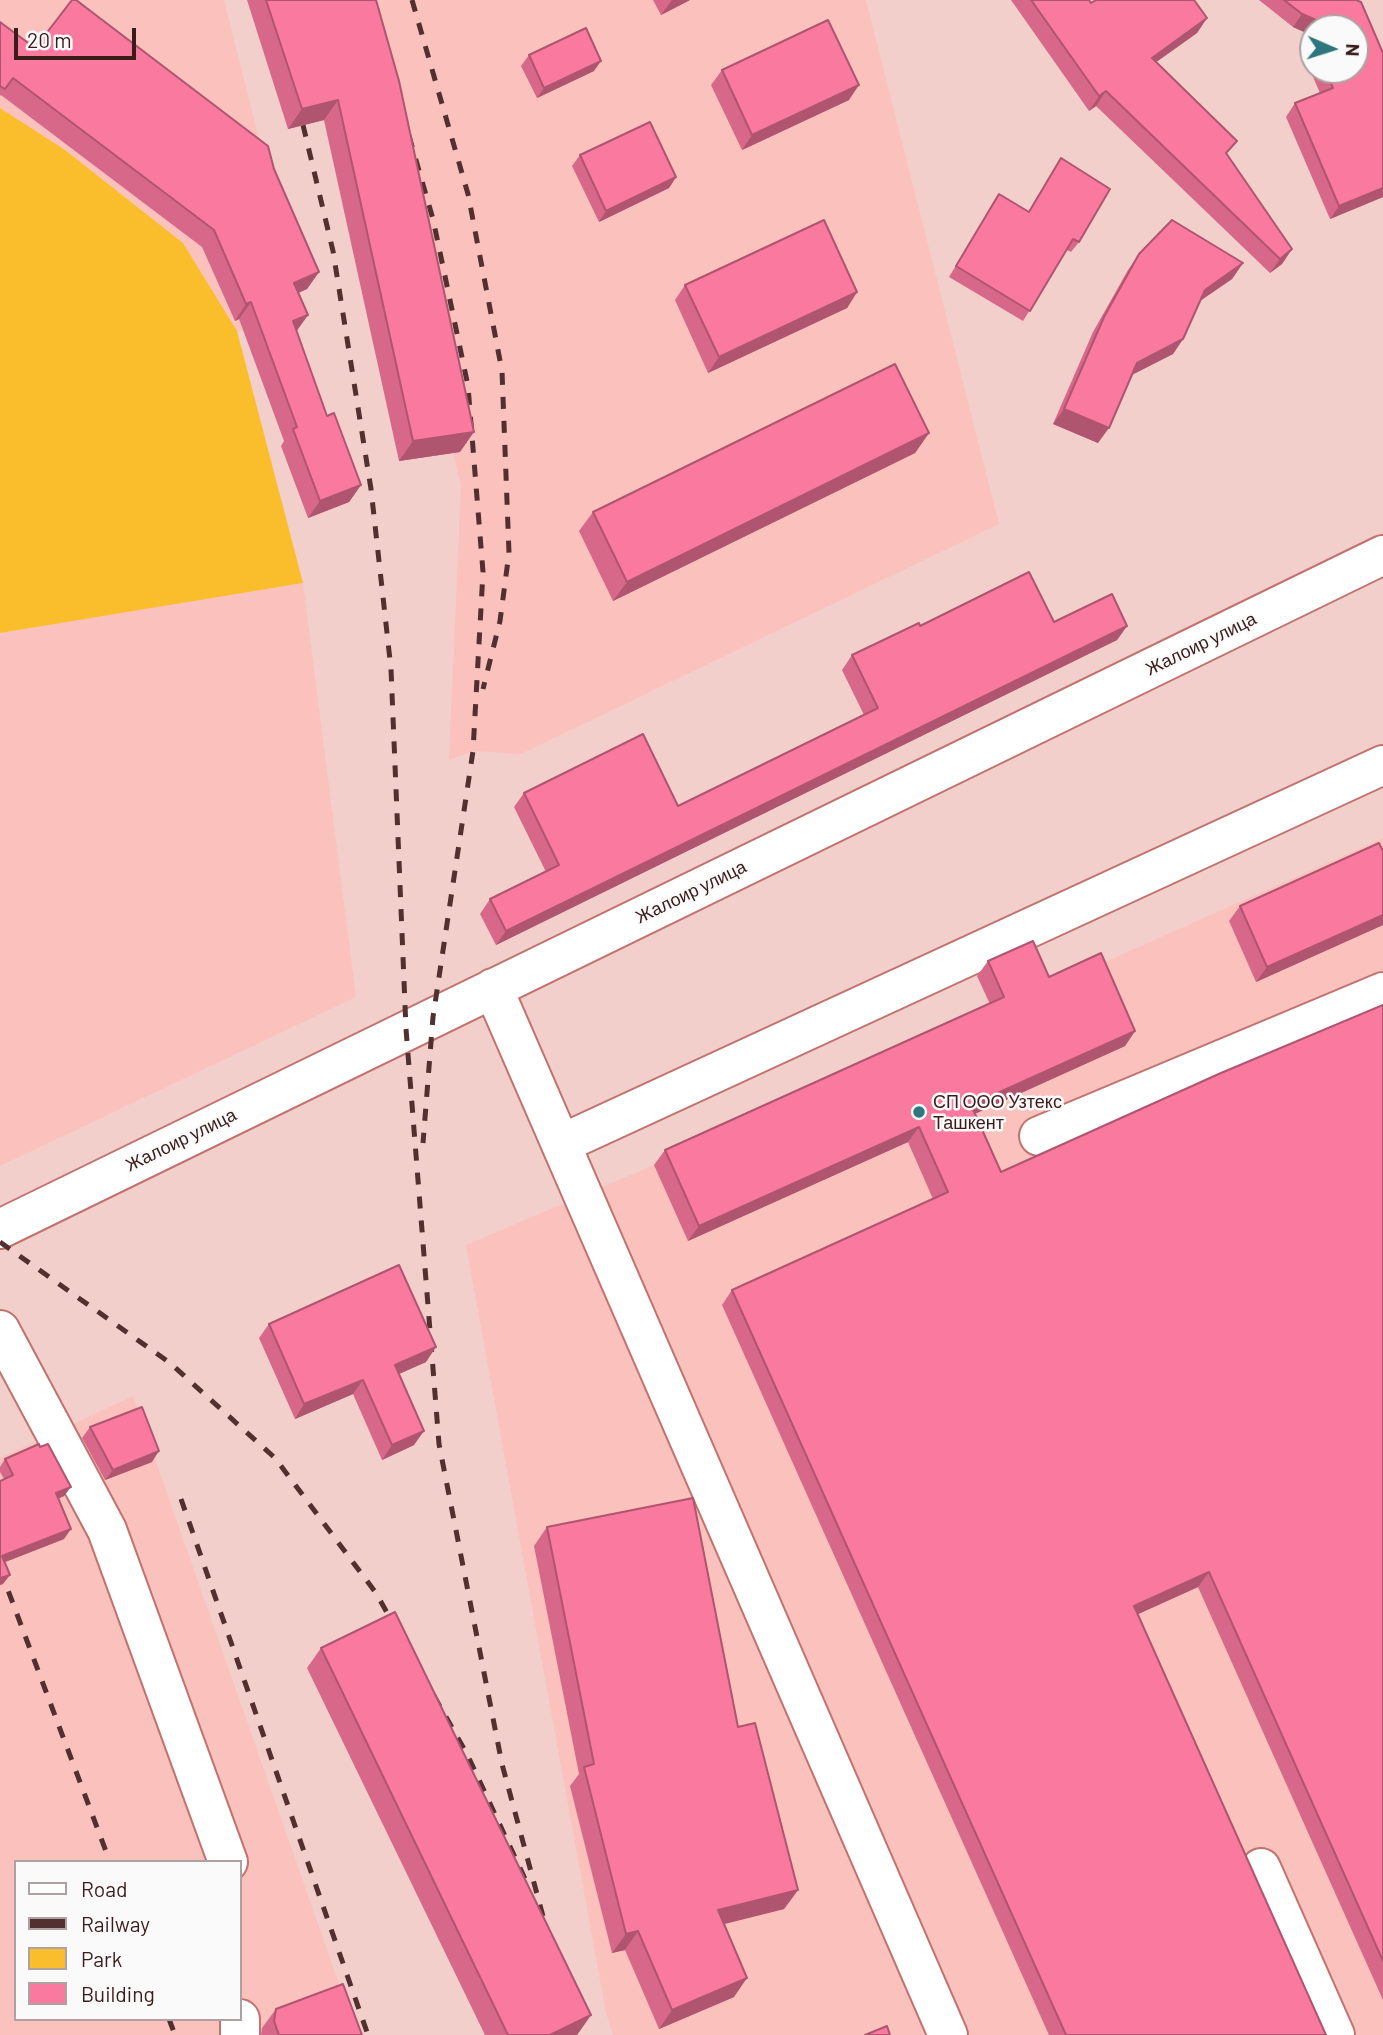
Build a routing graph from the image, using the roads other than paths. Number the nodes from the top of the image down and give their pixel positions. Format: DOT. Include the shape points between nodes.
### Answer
graph roads {
  1 [pos="1383,555"];
  2 [pos="1383,765"];
  3 [pos="493,988"];
  4 [pos="1383,992"];
  5 [pos="1039,1136"];
  6 [pos="561,1144"];
  7 [pos="0,1229"];
  8 [pos="0,1331"];
  9 [pos="227,1860"];
  10 [pos="1262,1868"];
  11 [pos="948,2035"];
  12 [pos="1335,2035"];
  1 -- 3 [label="street, Жалоир улица"];
  2 -- 6 [label="street"];
  3 -- 6 [label="street"];
  3 -- 7 [label="street, Жалоир улица"];
  4 -- 5 [label="street"];
  6 -- 11 [label="street"];
  8 -- 9 [label="street" via="107,1530"];
  10 -- 12 [label="street"];
}
